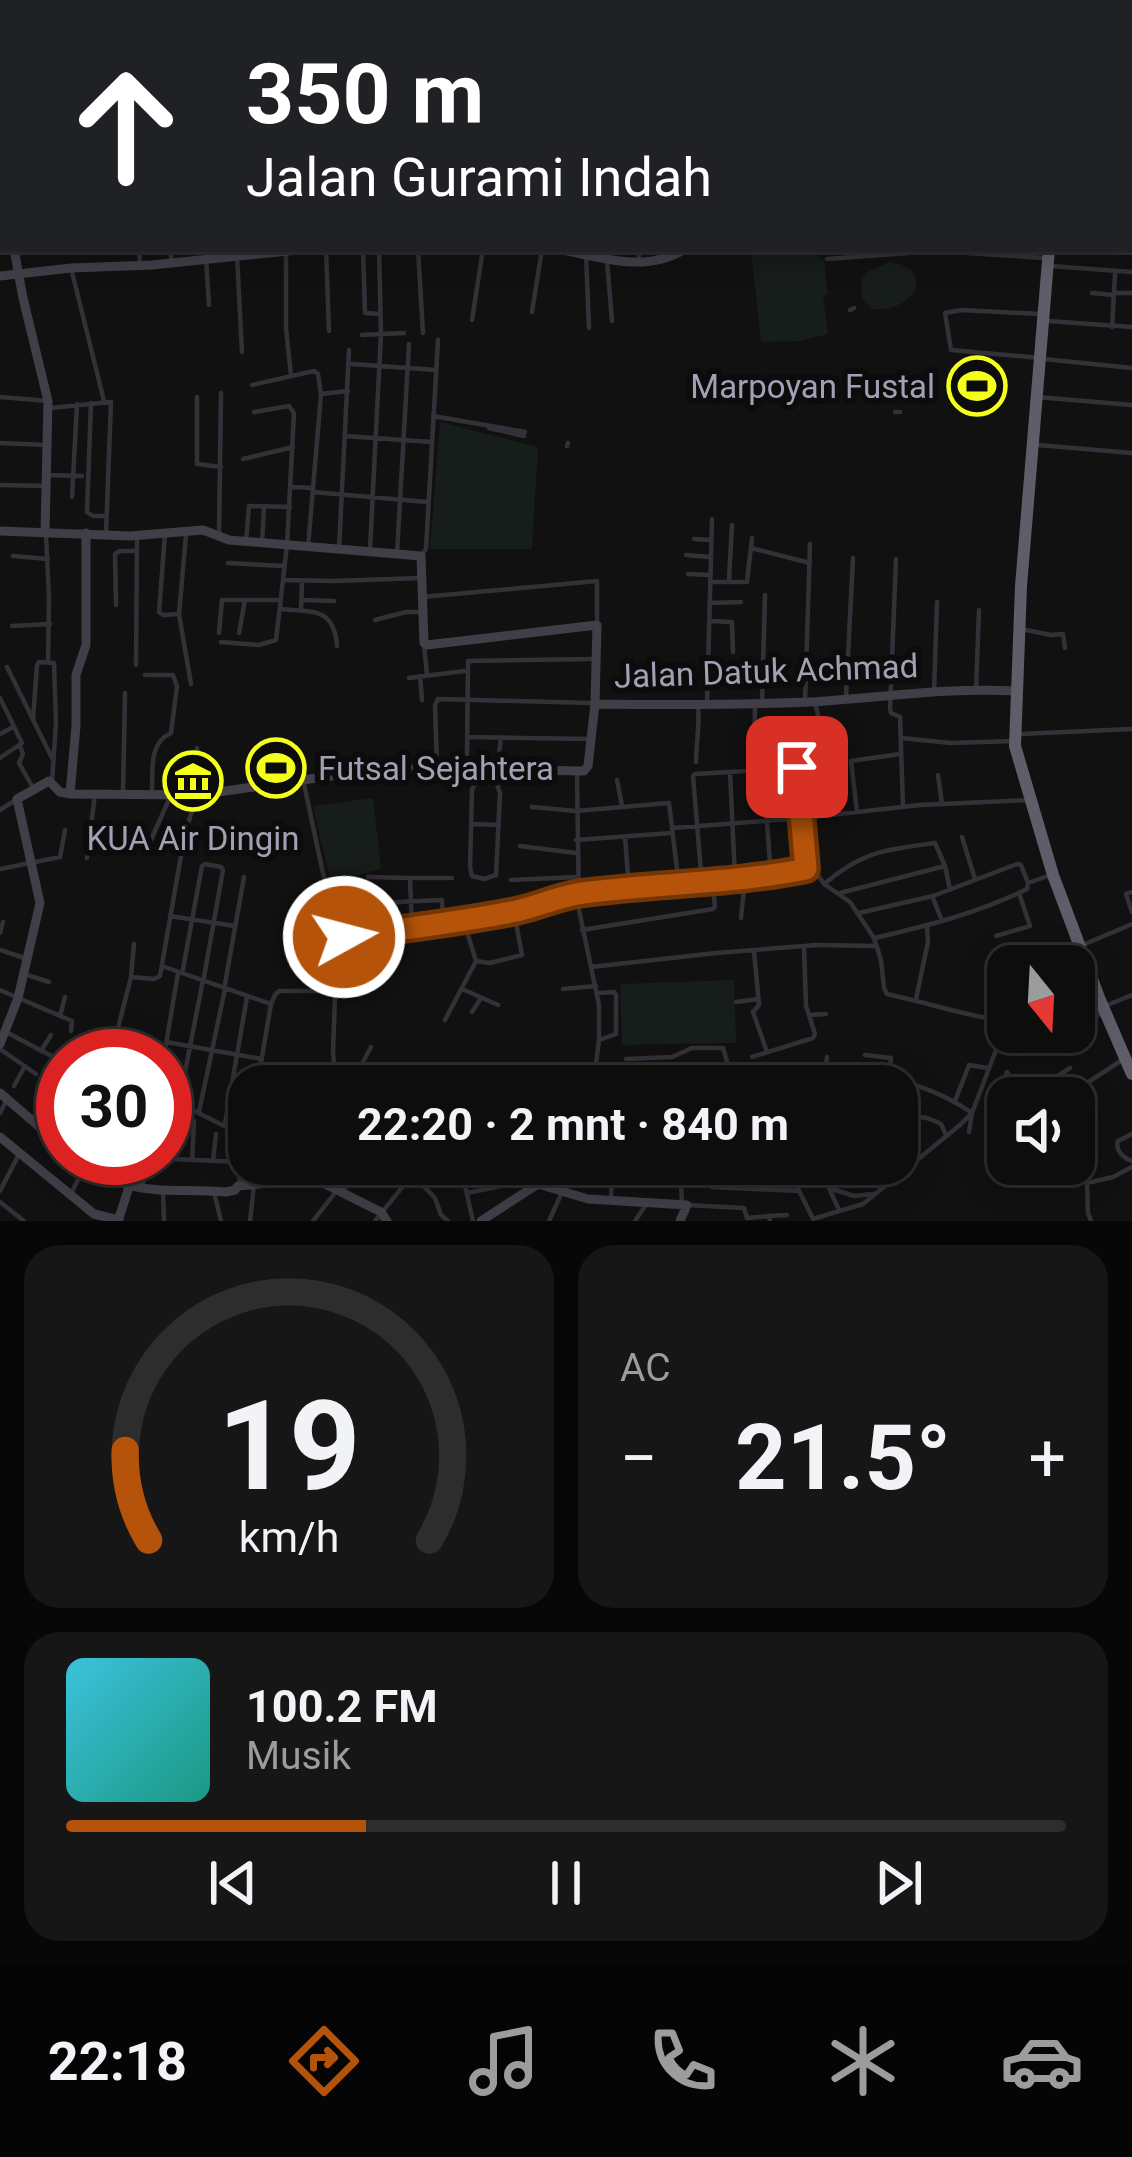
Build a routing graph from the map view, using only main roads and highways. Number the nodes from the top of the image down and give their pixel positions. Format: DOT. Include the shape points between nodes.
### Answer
graph roads {
  1 [pos="1050,255"];
  2 [pos="1040,397"];
  3 [pos="1022,630"];
  4 [pos="1017,737"];
  5 [pos="1069,909"];
  6 [pos="1108,1008"];
  7 [pos="1128,1056"];
  8 [pos="1132,1074"];
  1 -- 2 [label="highway"];
  2 -- 3 [label="highway"];
  2 -- 3 [label="highway"];
  3 -- 4 [label="highway"];
  3 -- 4 [label="highway"];
  4 -- 5 [label="highway"];
  4 -- 5 [label="highway"];
  5 -- 6 [label="highway"];
  5 -- 6 [label="highway"];
  6 -- 7 [label="highway"];
  7 -- 8 [label="highway"];
}
